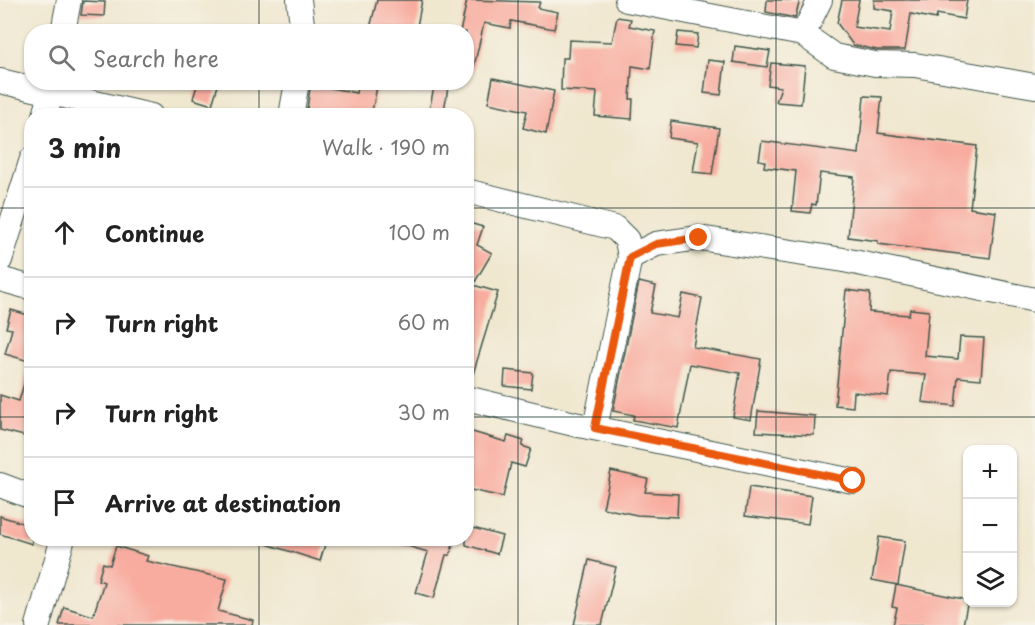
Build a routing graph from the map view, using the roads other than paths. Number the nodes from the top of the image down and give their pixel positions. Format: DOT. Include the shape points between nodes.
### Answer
graph roads {
  1 [pos="69,0"];
  2 [pos="299,0"];
  3 [pos="627,0"];
  4 [pos="820,0"];
  5 [pos="64,24"];
  6 [pos="302,24"];
  7 [pos="802,34"];
  8 [pos="0,81"];
  9 [pos="24,84"];
  10 [pos="1035,86"];
  11 [pos="52,90"];
  12 [pos="60,90"];
  13 [pos="296,90"];
  14 [pos="47,108"];
  15 [pos="123,108"];
  16 [pos="292,108"];
  17 [pos="24,184"];
  18 [pos="474,192"];
  19 [pos="630,257"];
  20 [pos="0,260"];
  21 [pos="0,279"];
  22 [pos="24,286"];
  23 [pos="1035,300"];
  24 [pos="474,400"];
  25 [pos="595,428"];
  26 [pos="853,481"];
  27 [pos="0,485"];
  28 [pos="24,494"];
  29 [pos="61,546"];
  30 [pos="38,625"];
  1 -- 5 [label="street"];
  2 -- 6 [label="street"];
  3 -- 7 [label="street"];
  4 -- 7 [label="street"];
  7 -- 10 [label="street" via="834,56 875,64 915,65"];
  8 -- 9 [label="street"];
  11 -- 14 [label="street"];
  12 -- 15 [label="street"];
  13 -- 16 [label="street"];
  17 -- 20 [label="street"];
  18 -- 19 [label="street" via="615,228 627,240"];
  19 -- 23 [label="street" via="656,244 699,238 844,260"];
  19 -- 25 [label="street"];
  21 -- 22 [label="street"];
  24 -- 25 [label="street"];
  25 -- 26 [label="street"];
  27 -- 28 [label="street"];
  29 -- 30 [label="street"];
}
